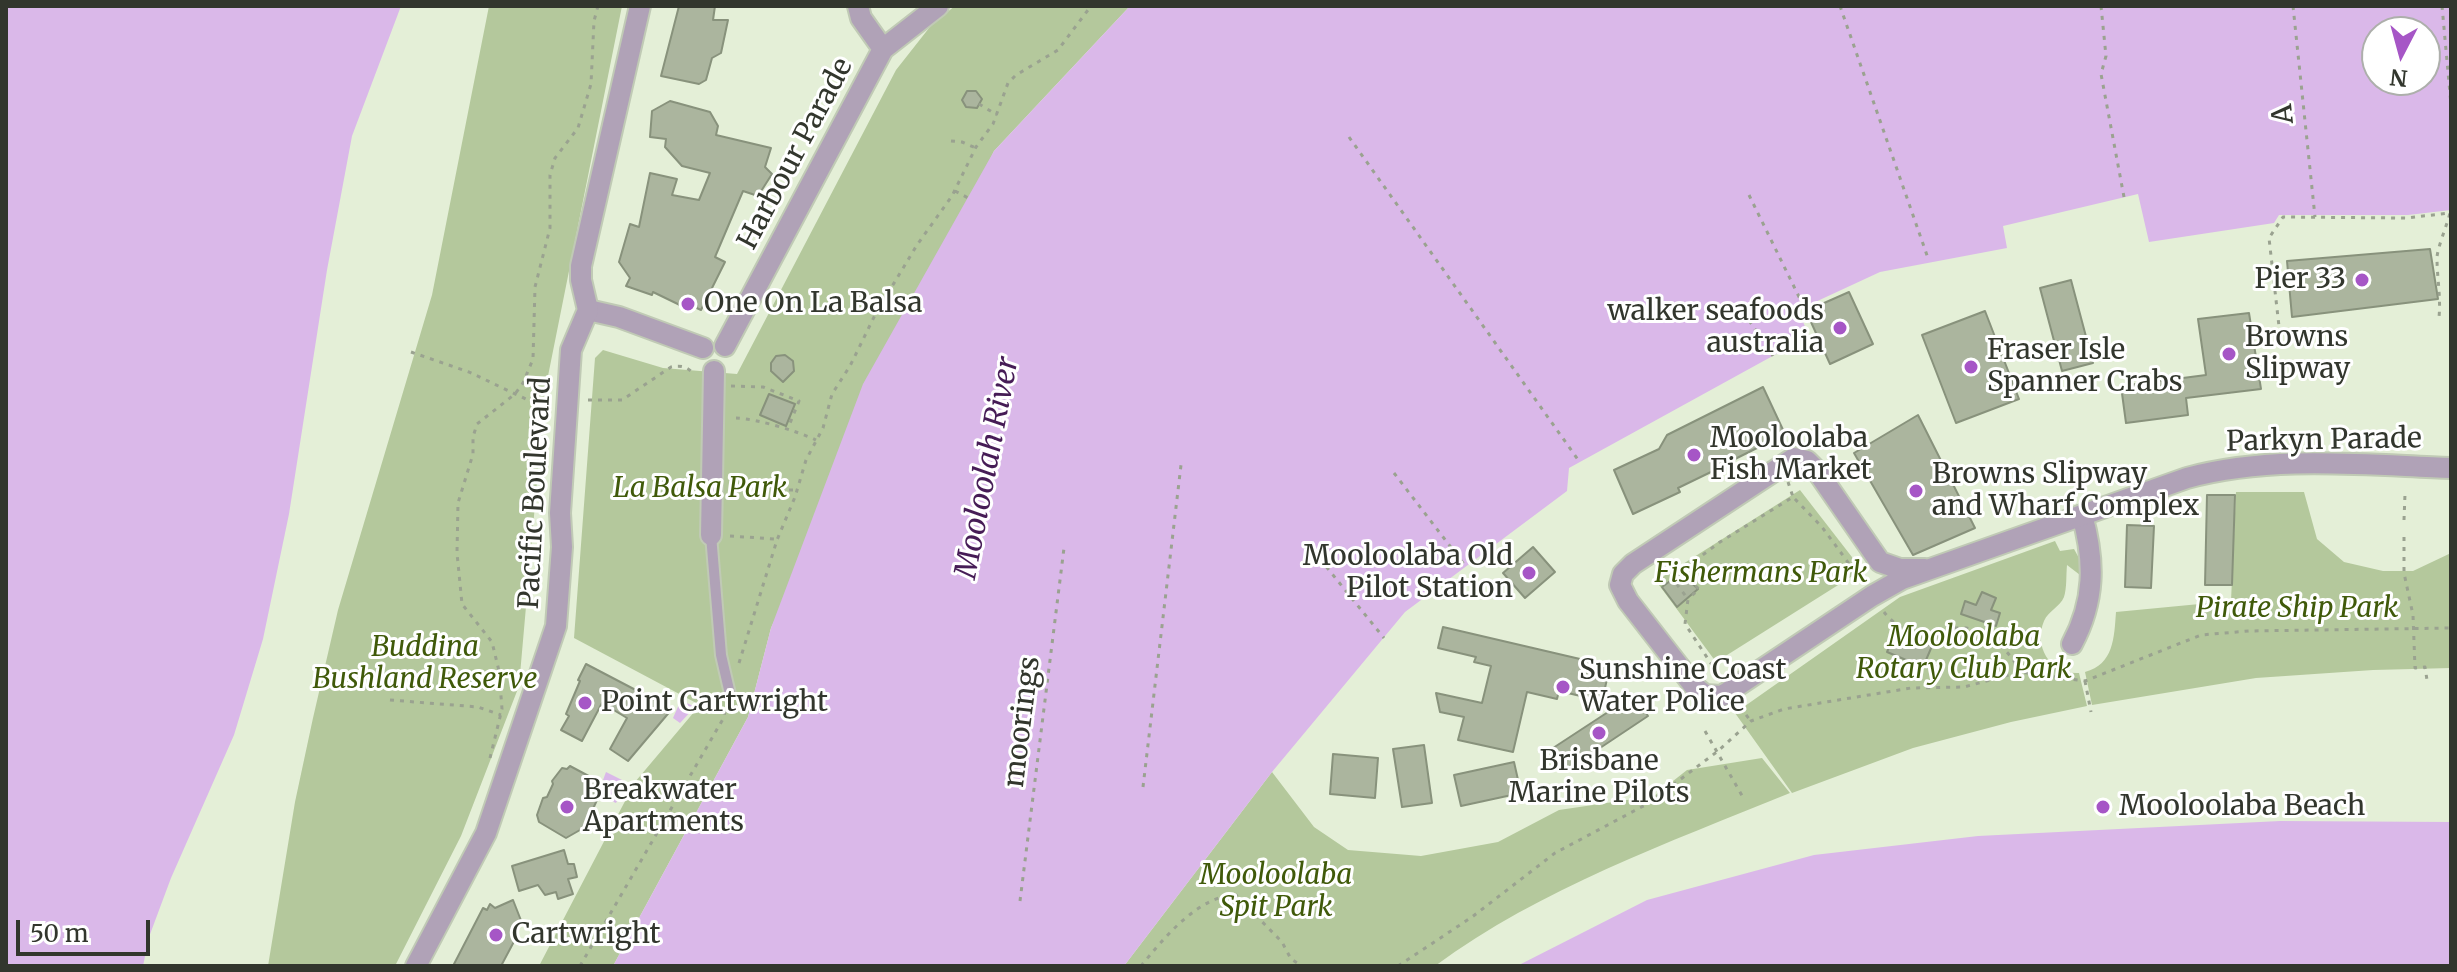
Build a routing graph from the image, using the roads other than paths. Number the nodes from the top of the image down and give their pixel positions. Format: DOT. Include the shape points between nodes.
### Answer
graph roads {
  1 [pos="640,6"];
  2 [pos="858,6"];
  3 [pos="938,6"];
  4 [pos="883,49"];
  5 [pos="588,310"];
  6 [pos="725,346"];
  7 [pos="703,348"];
  8 [pos="714,371"];
  9 [pos="2451,468"];
  10 [pos="2082,515"];
  11 [pos="711,535"];
  12 [pos="1880,562"];
  13 [pos="1925,569"];
  14 [pos="1872,596"];
  15 [pos="2072,644"];
  16 [pos="730,694"];
  17 [pos="416,966"];
  1 -- 5 [label="street" via="581,266"];
  2 -- 4 [label="street"];
  3 -- 4 [label="street, Harbour Parade"];
  4 -- 6 [label="street, Harbour Parade"];
  5 -- 7 [label="street"];
  5 -- 17 [label="street, Pacific Boulevard" via="571,350 556,626 486,833"];
  6 -- 7 [label="street" via="713,342"];
  6 -- 8 [label="street" via="728,364"];
  7 -- 8 [label="street" via="702,364"];
  8 -- 11 [label="street"];
  9 -- 10 [label="street, Parkyn Parade" via="2241,467 2187,478"];
  10 -- 13 [label="street, Parkyn Parade"];
  10 -- 15 [label="street" via="2091,555 2089,602"];
  11 -- 16 [label="lane" via="721,655"];
  12 -- 13 [label="street, Parkyn Parade"];
  12 -- 14 [label="street" via="1881,580"];
  12 -- 14 [label="street, Parkyn Parade" via="1817,471 1794,458 1628,568 1621,580 1622,591 1695,687 1709,696 1730,692"];
  13 -- 14 [label="street, Parkyn Parade"];
}
